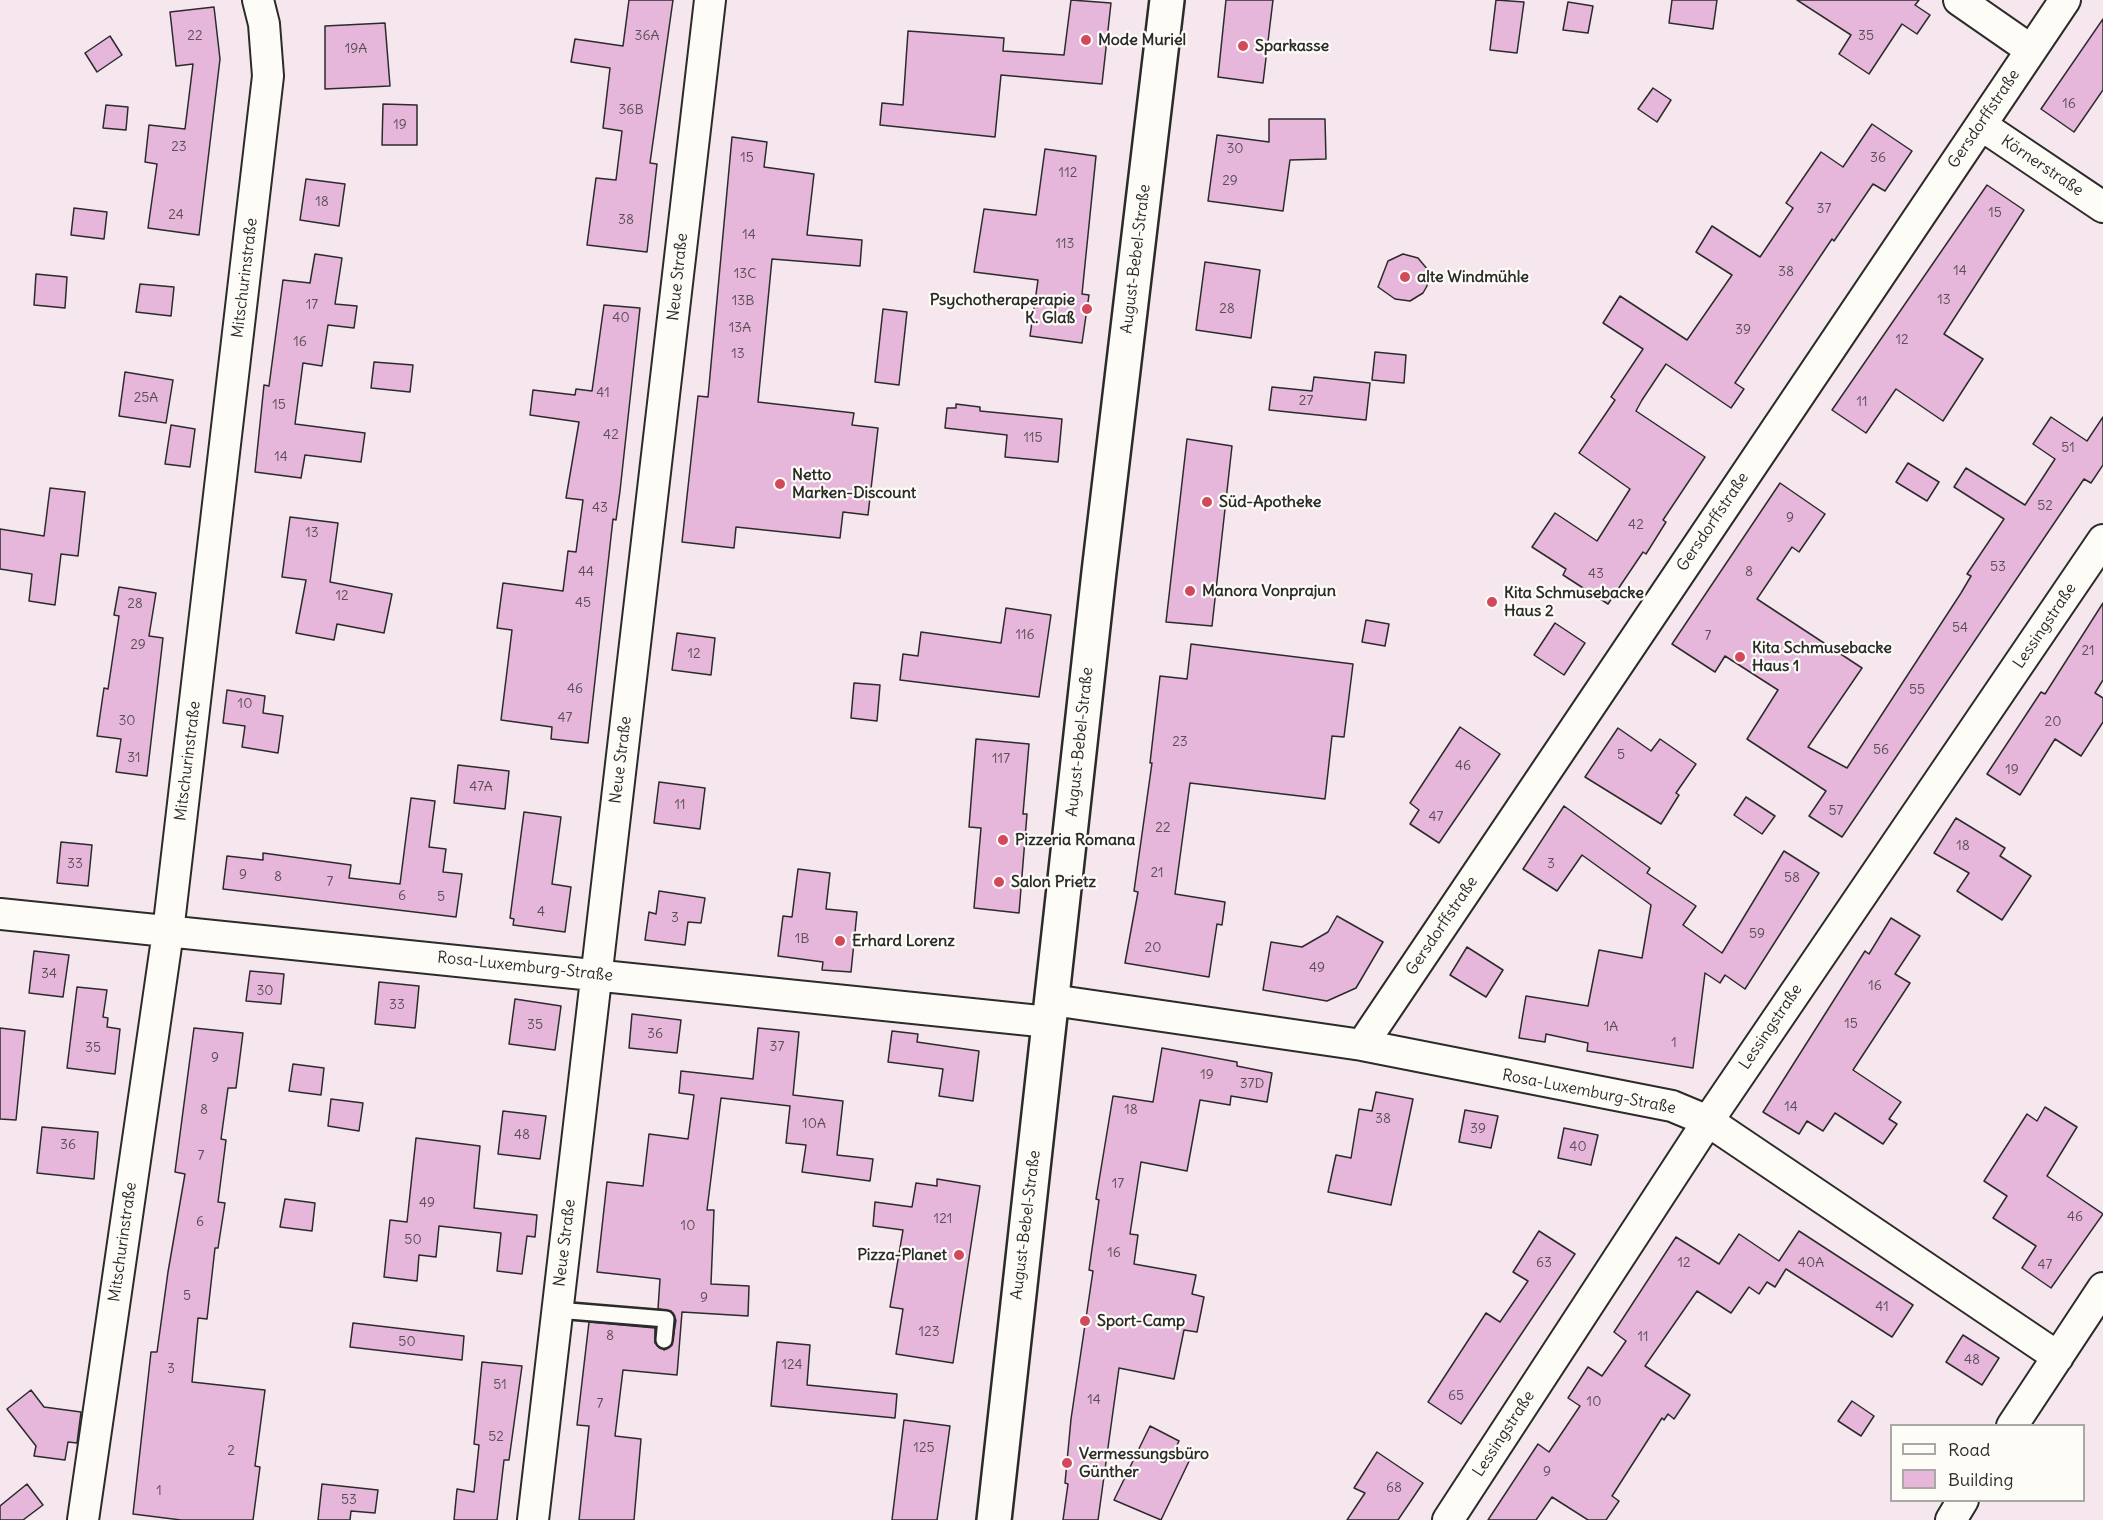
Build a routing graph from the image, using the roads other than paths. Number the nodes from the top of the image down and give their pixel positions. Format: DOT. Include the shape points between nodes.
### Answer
graph roads {
  1 [pos="258,0"];
  2 [pos="710,0"];
  3 [pos="1167,0"];
  4 [pos="1959,0"];
  5 [pos="2065,0"];
  6 [pos="2031,50"];
  7 [pos="1981,125"];
  8 [pos="2103,207"];
  9 [pos="2103,540"];
  10 [pos="0,914"];
  11 [pos="168,932"];
  12 [pos="596,975"];
  13 [pos="1050,1011"];
  14 [pos="1362,1045"];
  15 [pos="1708,1121"];
  16 [pos="2103,1288"];
  17 [pos="557,1310"];
  18 [pos="664,1340"];
  19 [pos="2058,1357"];
  20 [pos="2013,1424"];
  21 [pos="1962,1502"];
  22 [pos="83,1520"];
  23 [pos="533,1520"];
  24 [pos="994,1520"];
  25 [pos="1448,1520"];
  26 [pos="1951,1520"];
  1 -- 11 [label="street, Mitschurinstraße" via="268,76"];
  2 -- 12 [label="street, Neue Straße"];
  3 -- 13 [label="main road, August-Bebel-Straße"];
  4 -- 6 [label="street"];
  5 -- 6 [label="street, Gersdorffstraße"];
  6 -- 7 [label="street, Gersdorffstraße"];
  7 -- 8 [label="street, Körnerstraße"];
  7 -- 14 [label="street, Gersdorffstraße"];
  9 -- 15 [label="street, Lessingstraße"];
  10 -- 11 [label="street, Rosa-Luxemburg-Straße"];
  11 -- 12 [label="street, Rosa-Luxemburg-Straße"];
  11 -- 22 [label="street, Mitschurinstraße"];
  12 -- 13 [label="street, Rosa-Luxemburg-Straße"];
  12 -- 17 [label="street, Neue Straße"];
  13 -- 14 [label="street, Rosa-Luxemburg-Straße"];
  13 -- 24 [label="main road, August-Bebel-Straße"];
  14 -- 15 [label="street, Rosa-Luxemburg-Straße" via="1672,1106"];
  15 -- 19 [label="street, Rosa-Luxemburg-Straße"];
  15 -- 25 [label="street, Lessingstraße"];
  16 -- 19 [label="street"];
  17 -- 18 [label="lane" via="666,1319"];
  17 -- 23 [label="street, Neue Straße"];
  19 -- 20 [label="street"];
  21 -- 26 [label="street"];
}
